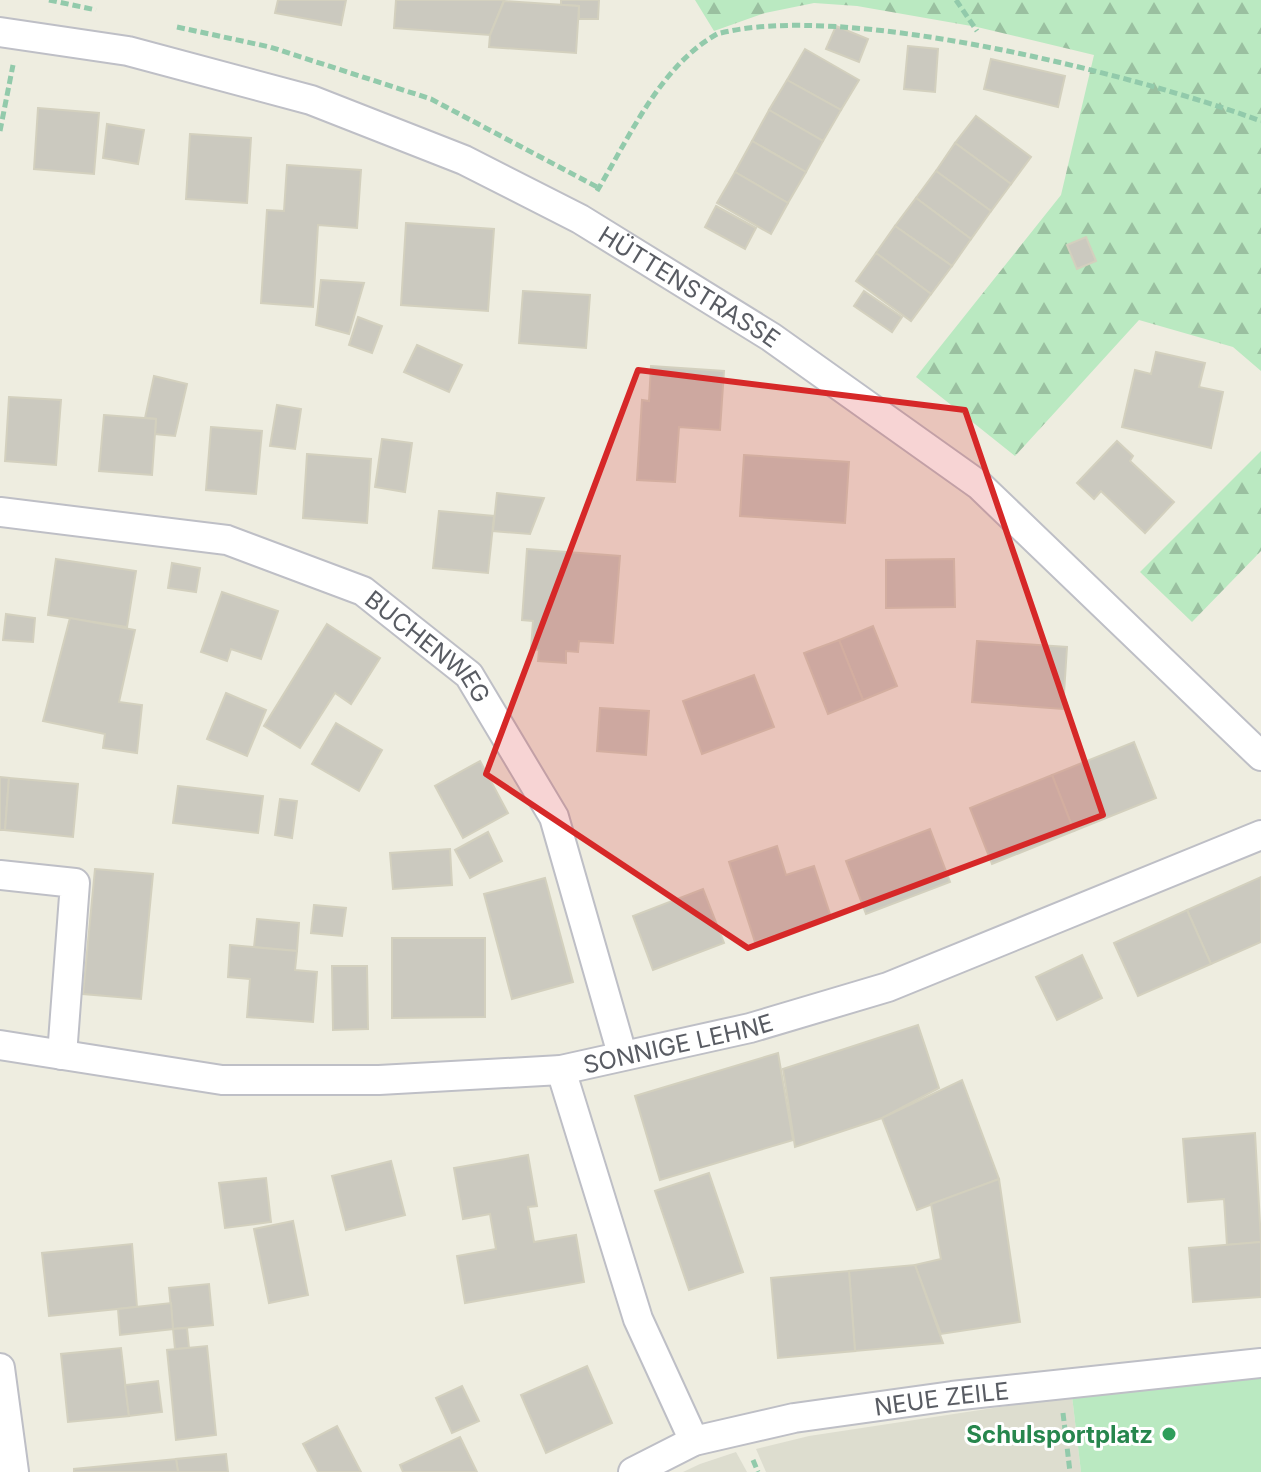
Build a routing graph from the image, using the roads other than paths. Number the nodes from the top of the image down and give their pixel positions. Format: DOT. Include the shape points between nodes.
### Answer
graph roads {
  1 [pos="10,32"];
  2 [pos="0,512"];
  3 [pos="1261,756"];
  4 [pos="1261,835"];
  5 [pos="0,875"];
  6 [pos="0,1045"];
  7 [pos="622,1054"];
  8 [pos="62,1055"];
  9 [pos="561,1070"];
  10 [pos="1261,1363"];
  11 [pos="0,1368"];
  12 [pos="694,1441"];
  13 [pos="14,1472"];
  14 [pos="633,1472"];
  1 -- 3 [label="street, HÜTTENSTRASSE" via="128,51 311,100 464,160 580,219 771,337 979,485"];
  2 -- 7 [label="street, BUCHENWEG" via="227,540 363,591 469,675 554,817"];
  4 -- 7 [label="street, SONNIGE LEHNE" via="888,987 750,1028"];
  5 -- 8 [label="street" via="75,883"];
  6 -- 8 [label="street, SONNIGE LEHNE"];
  7 -- 9 [label="street, SONNIGE LEHNE"];
  8 -- 9 [label="street, SONNIGE LEHNE" via="222,1080 379,1080"];
  9 -- 12 [label="street" via="638,1319"];
  10 -- 12 [label="street, NEUE ZEILE" via="794,1418"];
  11 -- 13 [label="street"];
  12 -- 14 [label="street, NEUE ZEILE"];
}
